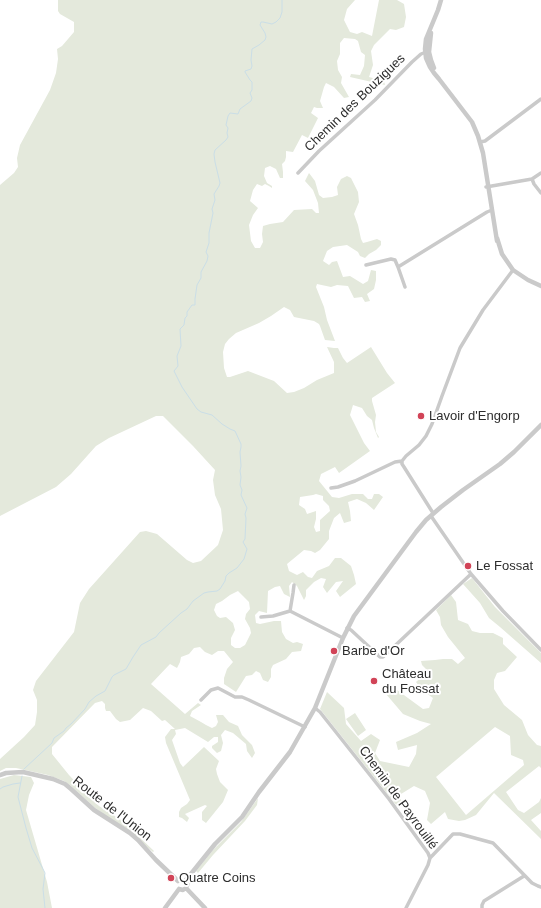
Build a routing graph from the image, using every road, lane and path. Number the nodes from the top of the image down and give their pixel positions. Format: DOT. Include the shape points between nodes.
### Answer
graph roads {
  1 [pos="441,0"];
  2 [pos="427,52"];
  3 [pos="541,99"];
  4 [pos="480,142"];
  5 [pos="298,173"];
  6 [pos="541,173"];
  7 [pos="532,179"];
  8 [pos="487,187"];
  9 [pos="541,193"];
  10 [pos="491,210"];
  11 [pos="366,265"];
  12 [pos="398,267"];
  13 [pos="513,270"];
  14 [pos="541,286"];
  15 [pos="405,287"];
  16 [pos="541,424"];
  17 [pos="402,461"];
  18 [pos="331,488"];
  19 [pos="432,514"];
  20 [pos="471,574"];
  21 [pos="294,585"];
  22 [pos="290,611"];
  23 [pos="261,617"];
  24 [pos="347,628"];
  25 [pos="342,638"];
  26 [pos="541,650"];
  27 [pos="201,700"];
  28 [pos="315,708"];
  29 [pos="305,727"];
  30 [pos="0,775"];
  31 [pos="430,858"];
  32 [pos="524,876"];
  33 [pos="178,880"];
  34 [pos="186,880"];
  35 [pos="541,887"];
  36 [pos="186,888"];
  37 [pos="179,889"];
  38 [pos="165,908"];
  39 [pos="205,908"];
  40 [pos="406,908"];
  41 [pos="482,908"];
  1 -- 2 [label="street"];
  2 -- 4 [label="street" via="439,79 472,122"];
  2 -- 5 [label="street, Chemin des Bouzigues" via="412,62"];
  3 -- 4 [label="street" via="485,141"];
  4 -- 8 [label="street"];
  6 -- 7 [label="street"];
  7 -- 8 [label="street"];
  7 -- 9 [label="street"];
  8 -- 10 [label="street"];
  10 -- 12 [label="street"];
  10 -- 13 [label="street" via="497,241"];
  11 -- 12 [label="street" via="391,258"];
  12 -- 15 [label="street"];
  13 -- 14 [label="street"];
  13 -- 17 [label="street" via="483,310 460,348 426,436"];
  16 -- 19 [label="street" via="500,464"];
  17 -- 18 [label="street"];
  17 -- 19 [label="street"];
  19 -- 20 [label="street"];
  19 -- 24 [label="street"];
  20 -- 24 [label="street" via="383,657"];
  20 -- 26 [label="street"];
  21 -- 22 [label="street"];
  22 -- 23 [label="street"];
  22 -- 25 [label="street"];
  24 -- 25 [label="street"];
  25 -- 28 [label="street"];
  27 -- 29 [label="street" via="211,690 218,688"];
  28 -- 29 [label="street"];
  28 -- 31 [label="street, Chemin de Payrouillé" via="389,798"];
  29 -- 34 [label="street" via="290,752 242,817 215,844"];
  30 -- 33 [label="street, Route de l'Union" via="22,772 52,779 71,789 94,810 130,833"];
  31 -- 32 [label="street" via="453,834 460,834 493,843"];
  31 -- 40 [label="street, Chemin de Payrouillé"];
  32 -- 35 [label="street"];
  32 -- 41 [label="street" via="484,901"];
  33 -- 34 [label="street"];
  33 -- 37 [label="street" via="176,884"];
  34 -- 36 [label="street"];
  36 -- 37 [label="street"];
  36 -- 39 [label="street"];
  37 -- 38 [label="street"];
}
